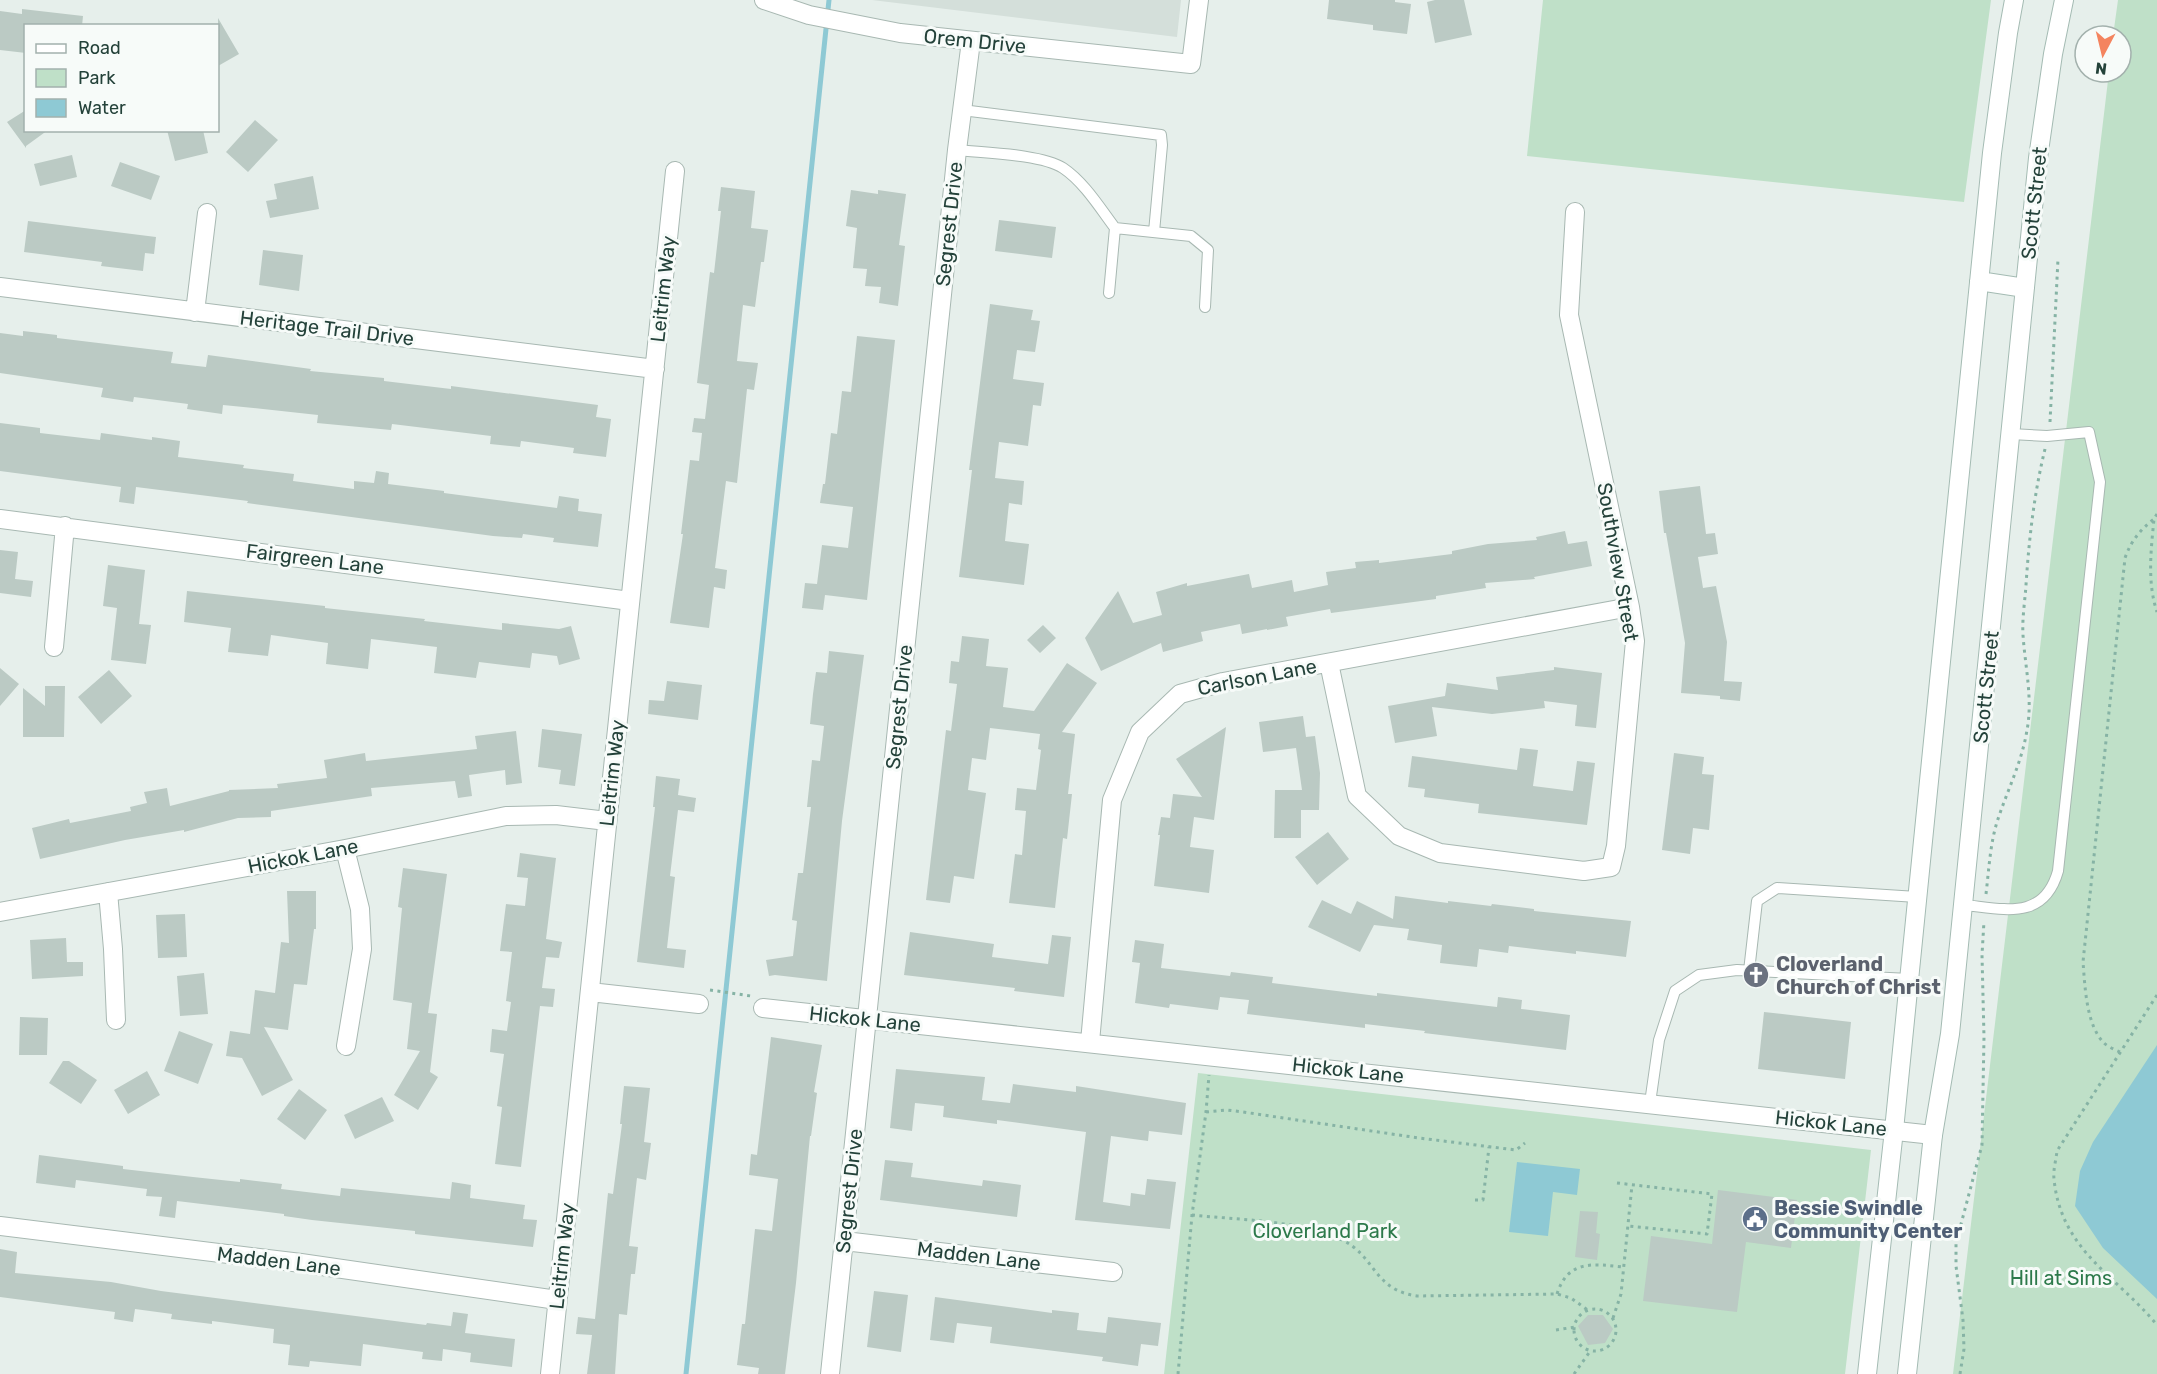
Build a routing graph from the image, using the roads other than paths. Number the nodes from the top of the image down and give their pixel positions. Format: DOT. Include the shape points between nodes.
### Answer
graph roads {
  1 [pos="764,0"];
  2 [pos="1199,0"];
  3 [pos="2014,0"];
  4 [pos="2064,0"];
  5 [pos="972,41"];
  6 [pos="962,110"];
  7 [pos="957,150"];
  8 [pos="675,171"];
  9 [pos="1575,212"];
  10 [pos="207,213"];
  11 [pos="1115,228"];
  12 [pos="1154,232"];
  13 [pos="1979,281"];
  14 [pos="0,287"];
  15 [pos="2025,288"];
  16 [pos="1109,293"];
  17 [pos="1204,307"];
  18 [pos="195,312"];
  19 [pos="655,369"];
  20 [pos="2011,434"];
  21 [pos="0,519"];
  22 [pos="65,526"];
  23 [pos="630,600"];
  24 [pos="1630,607"];
  25 [pos="54,647"];
  26 [pos="1329,663"];
  27 [pos="608,820"];
  28 [pos="345,849"];
  29 [pos="108,892"];
  30 [pos="1917,897"];
  31 [pos="1964,905"];
  32 [pos="0,912"];
  33 [pos="1749,971"];
  34 [pos="1909,979"];
  35 [pos="590,992"];
  36 [pos="756,1001"];
  37 [pos="699,1004"];
  38 [pos="116,1020"];
  39 [pos="867,1020"];
  40 [pos="1090,1042"];
  41 [pos="346,1046"];
  42 [pos="1650,1103"];
  43 [pos="1894,1130"];
  44 [pos="1933,1135"];
  45 [pos="0,1226"];
  46 [pos="844,1241"];
  47 [pos="1113,1272"];
  48 [pos="557,1300"];
  49 [pos="550,1374"];
  50 [pos="830,1374"];
  51 [pos="1866,1374"];
  52 [pos="1907,1374"];
  1 -- 5 [label="street, Orem Drive" via="854,25"];
  2 -- 5 [label="street, Orem Drive" via="1191,64"];
  3 -- 13 [label="street"];
  4 -- 15 [label="street, Scott Street" via="2040,147"];
  5 -- 6 [label="street, Segrest Drive"];
  6 -- 7 [label="street, Segrest Drive"];
  6 -- 12 [label="lane" via="1161,135"];
  7 -- 11 [label="lane" via="1048,160 1064,168"];
  7 -- 39 [label="street, Segrest Drive"];
  8 -- 19 [label="street, Leitrim Way"];
  9 -- 24 [label="street, Southview Street" via="1569,315"];
  10 -- 18 [label="street"];
  11 -- 12 [label="lane"];
  11 -- 16 [label="lane"];
  12 -- 17 [label="lane" via="1191,236 1208,250"];
  13 -- 15 [label="street"];
  13 -- 30 [label="street"];
  14 -- 18 [label="street, Heritage Trail Drive"];
  15 -- 20 [label="street, Scott Street"];
  18 -- 19 [label="street, Heritage Trail Drive"];
  19 -- 23 [label="street, Leitrim Way"];
  20 -- 31 [label="street, Scott Street"];
  20 -- 31 [label="lane" via="2089,432 2100,482 2054,888 2038,902 2016,910"];
  21 -- 22 [label="street, Fairgreen Lane"];
  22 -- 23 [label="street, Fairgreen Lane"];
  22 -- 25 [label="street"];
  23 -- 27 [label="street, Leitrim Way"];
  24 -- 26 [label="street, Carlson Lane"];
  24 -- 26 [label="street, Southview Street" via="1635,641 1611,867 1584,871 1440,853 1399,836 1357,796"];
  26 -- 40 [label="street, Carlson Lane" via="1180,694 1140,732 1112,800"];
  27 -- 28 [label="street, Hickok Lane" via="556,814 506,816"];
  27 -- 35 [label="street, Leitrim Way"];
  28 -- 29 [label="street, Hickok Lane"];
  28 -- 41 [label="street" via="360,909 362,949"];
  29 -- 32 [label="street, Hickok Lane"];
  29 -- 38 [label="street"];
  30 -- 33 [label="lane" via="1777,888 1757,901"];
  30 -- 34 [label="street"];
  31 -- 44 [label="street, Scott Street" via="1950,1034"];
  33 -- 34 [label="lane"];
  33 -- 42 [label="lane" via="1699,975 1675,991 1659,1040"];
  34 -- 43 [label="street"];
  35 -- 37 [label="street"];
  35 -- 48 [label="street, Leitrim Way"];
  36 -- 39 [label="street, Hickok Lane"];
  39 -- 40 [label="street, Hickok Lane"];
  39 -- 46 [label="street, Segrest Drive"];
  40 -- 42 [label="street, Hickok Lane"];
  42 -- 43 [label="street, Hickok Lane"];
  43 -- 44 [label="street, Hickok Lane"];
  43 -- 51 [label="street"];
  44 -- 52 [label="street, Scott Street"];
  45 -- 48 [label="street, Madden Lane"];
  46 -- 47 [label="street, Madden Lane"];
  46 -- 50 [label="street, Segrest Drive"];
  48 -- 49 [label="street, Leitrim Way"];
}
